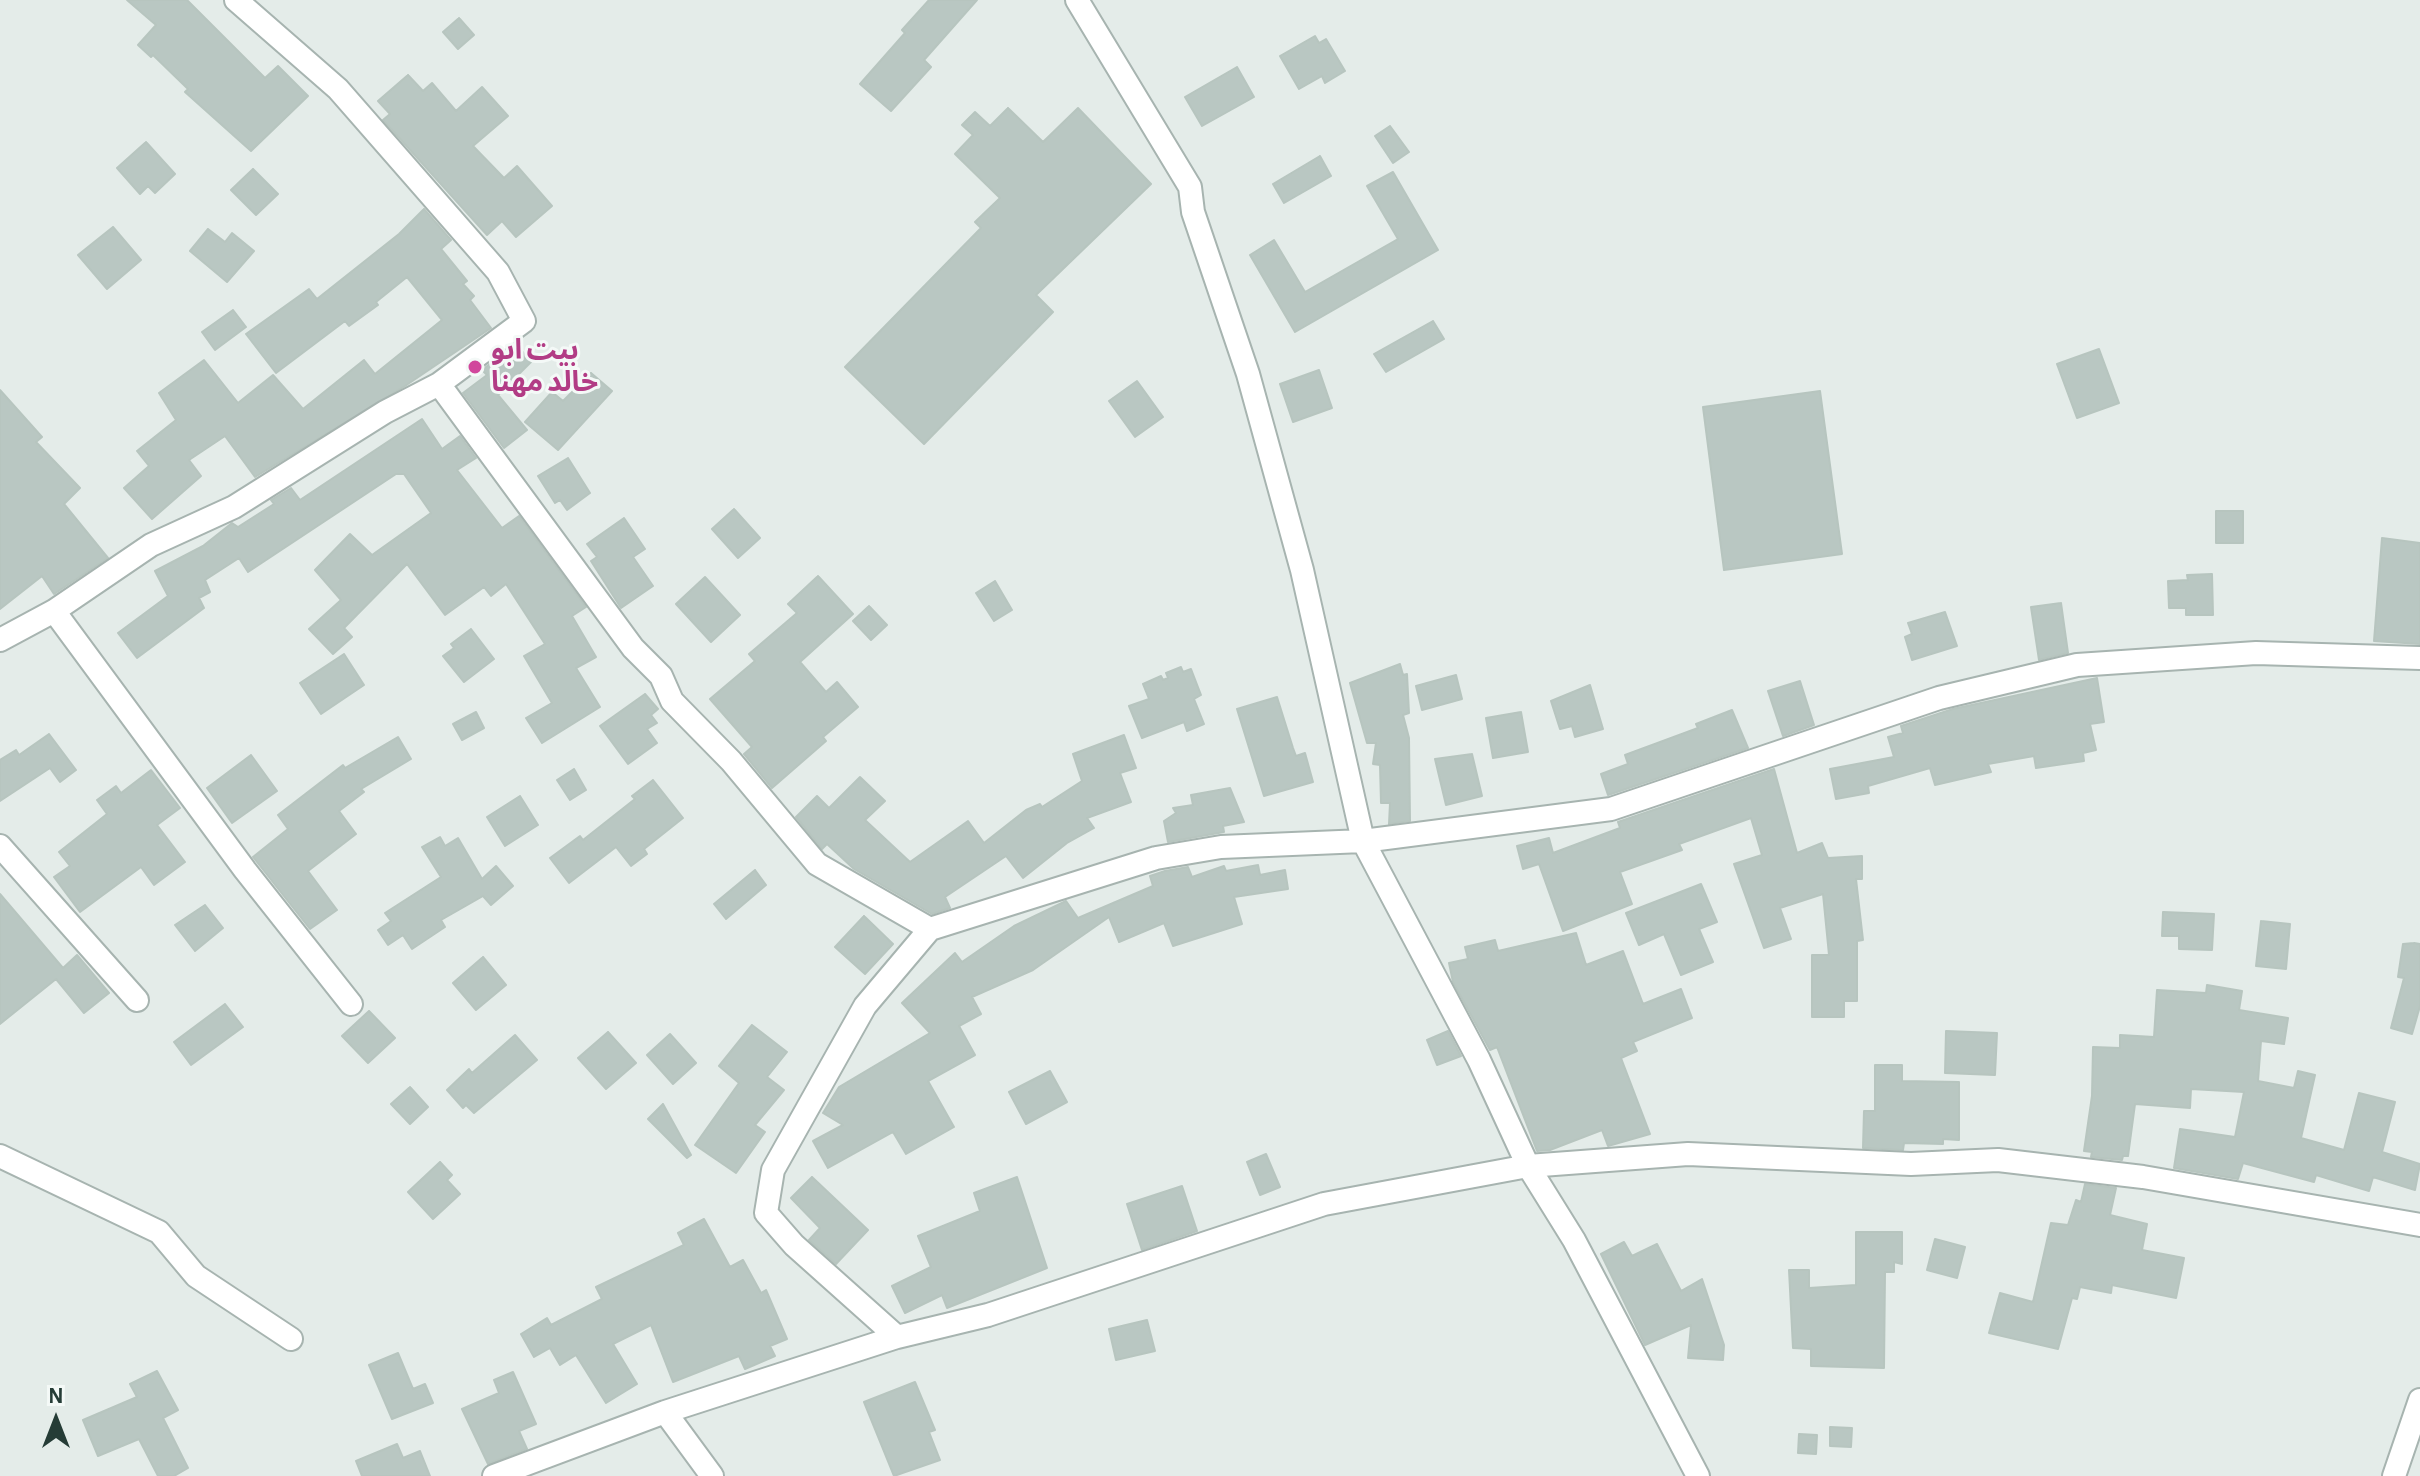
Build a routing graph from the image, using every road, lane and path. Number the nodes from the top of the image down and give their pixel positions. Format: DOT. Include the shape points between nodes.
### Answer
graph roads {
  1 [pos="236,0"];
  2 [pos="1077,0"];
  3 [pos="439,384"];
  4 [pos="54,611"];
  5 [pos="0,640"];
  6 [pos="2420,658"];
  7 [pos="1363,841"];
  8 [pos="0,846"];
  9 [pos="930,929"];
  10 [pos="137,1000"];
  11 [pos="351,1004"];
  12 [pos="0,1156"];
  13 [pos="1528,1166"];
  14 [pos="2420,1225"];
  15 [pos="897,1337"];
  16 [pos="291,1339"];
  17 [pos="2420,1400"];
  18 [pos="665,1412"];
  19 [pos="494,1476"];
  20 [pos="712,1476"];
  21 [pos="1698,1476"];
  22 [pos="2394,1476"];
  1 -- 3 [label="street" via="338,89 498,272 524,321"];
  2 -- 7 [label="street" via="1190,187 1193,212 1248,374 1302,570"];
  3 -- 4 [label="street" via="234,507 151,545"];
  3 -- 9 [label="street" via="633,648 661,676 672,701 731,761 817,864"];
  4 -- 5 [label="street"];
  4 -- 11 [label="street"];
  6 -- 7 [label="street" via="2256,653 2077,665 1939,698 1611,809"];
  7 -- 9 [label="street" via="1221,847 1156,858"];
  7 -- 13 [label="street" via="1479,1060"];
  8 -- 10 [label="street"];
  9 -- 15 [label="street" via="865,1006 773,1170 766,1213"];
  12 -- 16 [label="street" via="159,1232 196,1276"];
  13 -- 14 [label="street" via="1688,1154 1911,1164 1998,1160 2143,1177"];
  13 -- 15 [label="street" via="1324,1204 988,1315"];
  13 -- 21 [label="street" via="1574,1240"];
  15 -- 18 [label="street"];
  17 -- 22 [label="street"];
  18 -- 19 [label="street"];
  18 -- 20 [label="street"];
}
